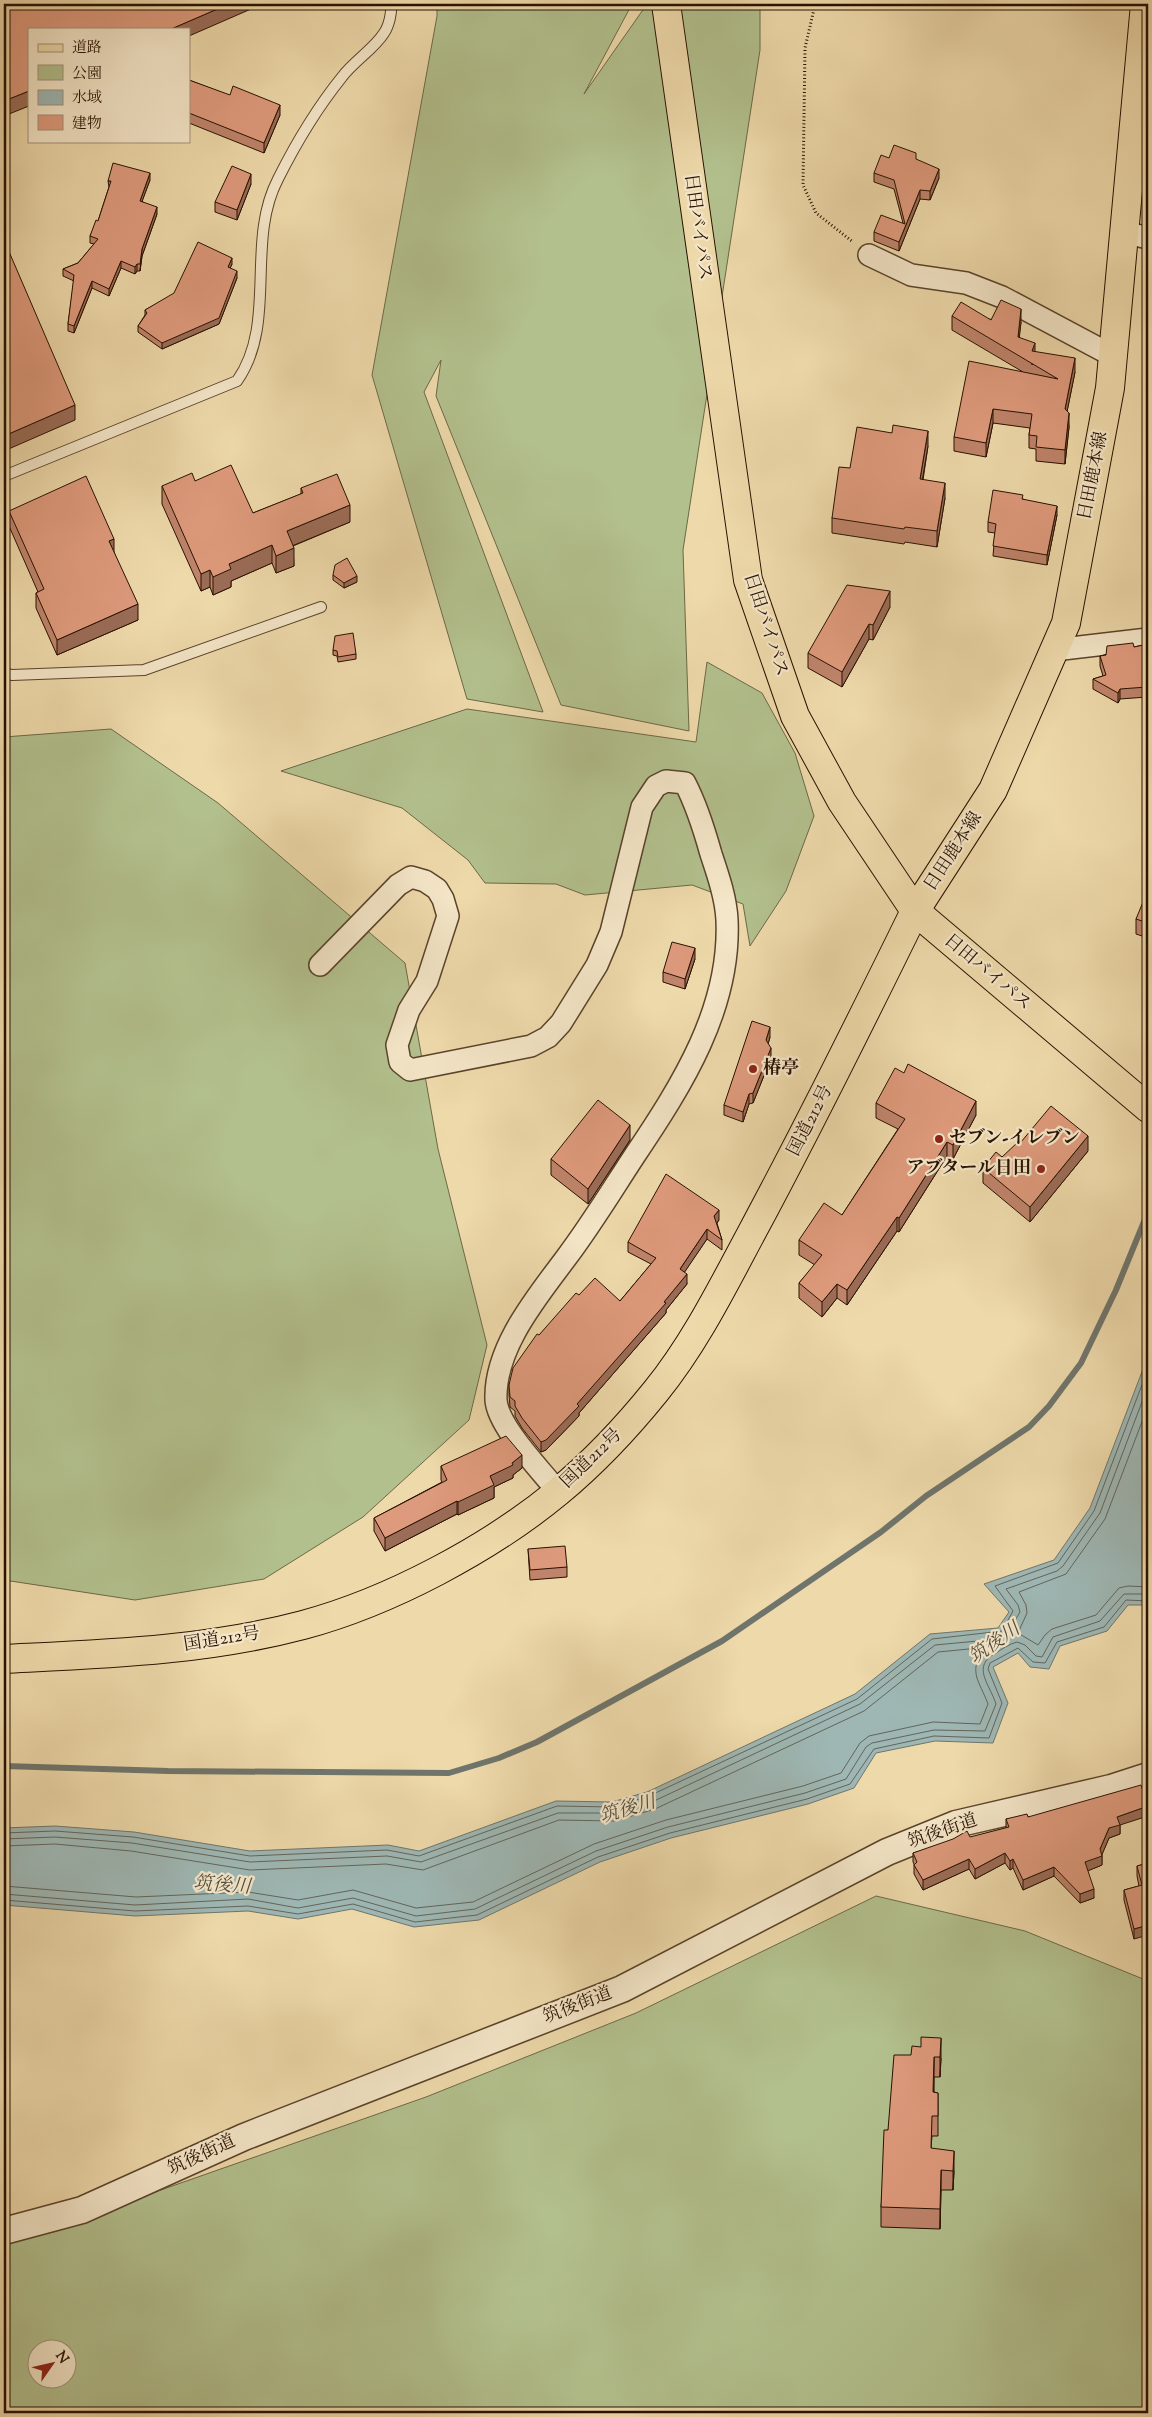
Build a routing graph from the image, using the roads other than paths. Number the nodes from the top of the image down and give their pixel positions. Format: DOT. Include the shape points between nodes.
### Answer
graph roads {
  1 [pos="391,4"];
  2 [pos="666,4"];
  3 [pos="1146,7"];
  4 [pos="1136,235"];
  5 [pos="869,255"];
  6 [pos="1113,356"];
  7 [pos="4,476"];
  8 [pos="321,607"];
  9 [pos="1148,639"];
  10 [pos="1054,650"];
  11 [pos="4,672"];
  12 [pos="915,911"];
  13 [pos="320,965"];
  14 [pos="1148,1108"];
  15 [pos="558,1492"];
  16 [pos="4,1659"];
  17 [pos="1148,1776"];
  18 [pos="4,2231"];
  1 -- 7 [label="lane" via="385,33 343,75 310,122 276,181 262,225 256,339 247,367 237,381"];
  2 -- 12 [label="main road, 日田バイパス" via="748,580 795,716 842,802"];
  3 -- 4 [label="main road, 日田鹿本線"];
  4 -- 6 [label="main road, 日田鹿本線"];
  5 -- 6 [label="street" via="911,275 966,284 1002,296"];
  6 -- 10 [label="main road, 日田鹿本線" via="1110,388 1066,623"];
  8 -- 11 [label="lane" via="144,670 12,676"];
  9 -- 10 [label="street"];
  10 -- 12 [label="main road, 日田鹿本線" via="993,790"];
  12 -- 14 [label="main road, 日田バイパス"];
  12 -- 15 [label="main road, 国道212号" via="803,1139 701,1326 658,1388 620,1432"];
  13 -- 15 [label="street" via="398,885 411,877 426,881 444,900 448,916 427,981 409,1010 397,1045 400,1062 410,1070 531,1046 548,1037 561,1023 597,965 610,932 642,807 656,786 666,781 684,783 696,804 727,918 727,957 716,1008 671,1101 595,1220 526,1312 500,1365 496,1401 509,1431"];
  15 -- 16 [label="main road, 国道212号" via="498,1536 436,1571 363,1605 304,1625 220,1644"];
  17 -- 18 [label="street, 筑後街道" via="1111,1788 956,1824 887,1852 622,1989 244,2137 82,2210"];
}
